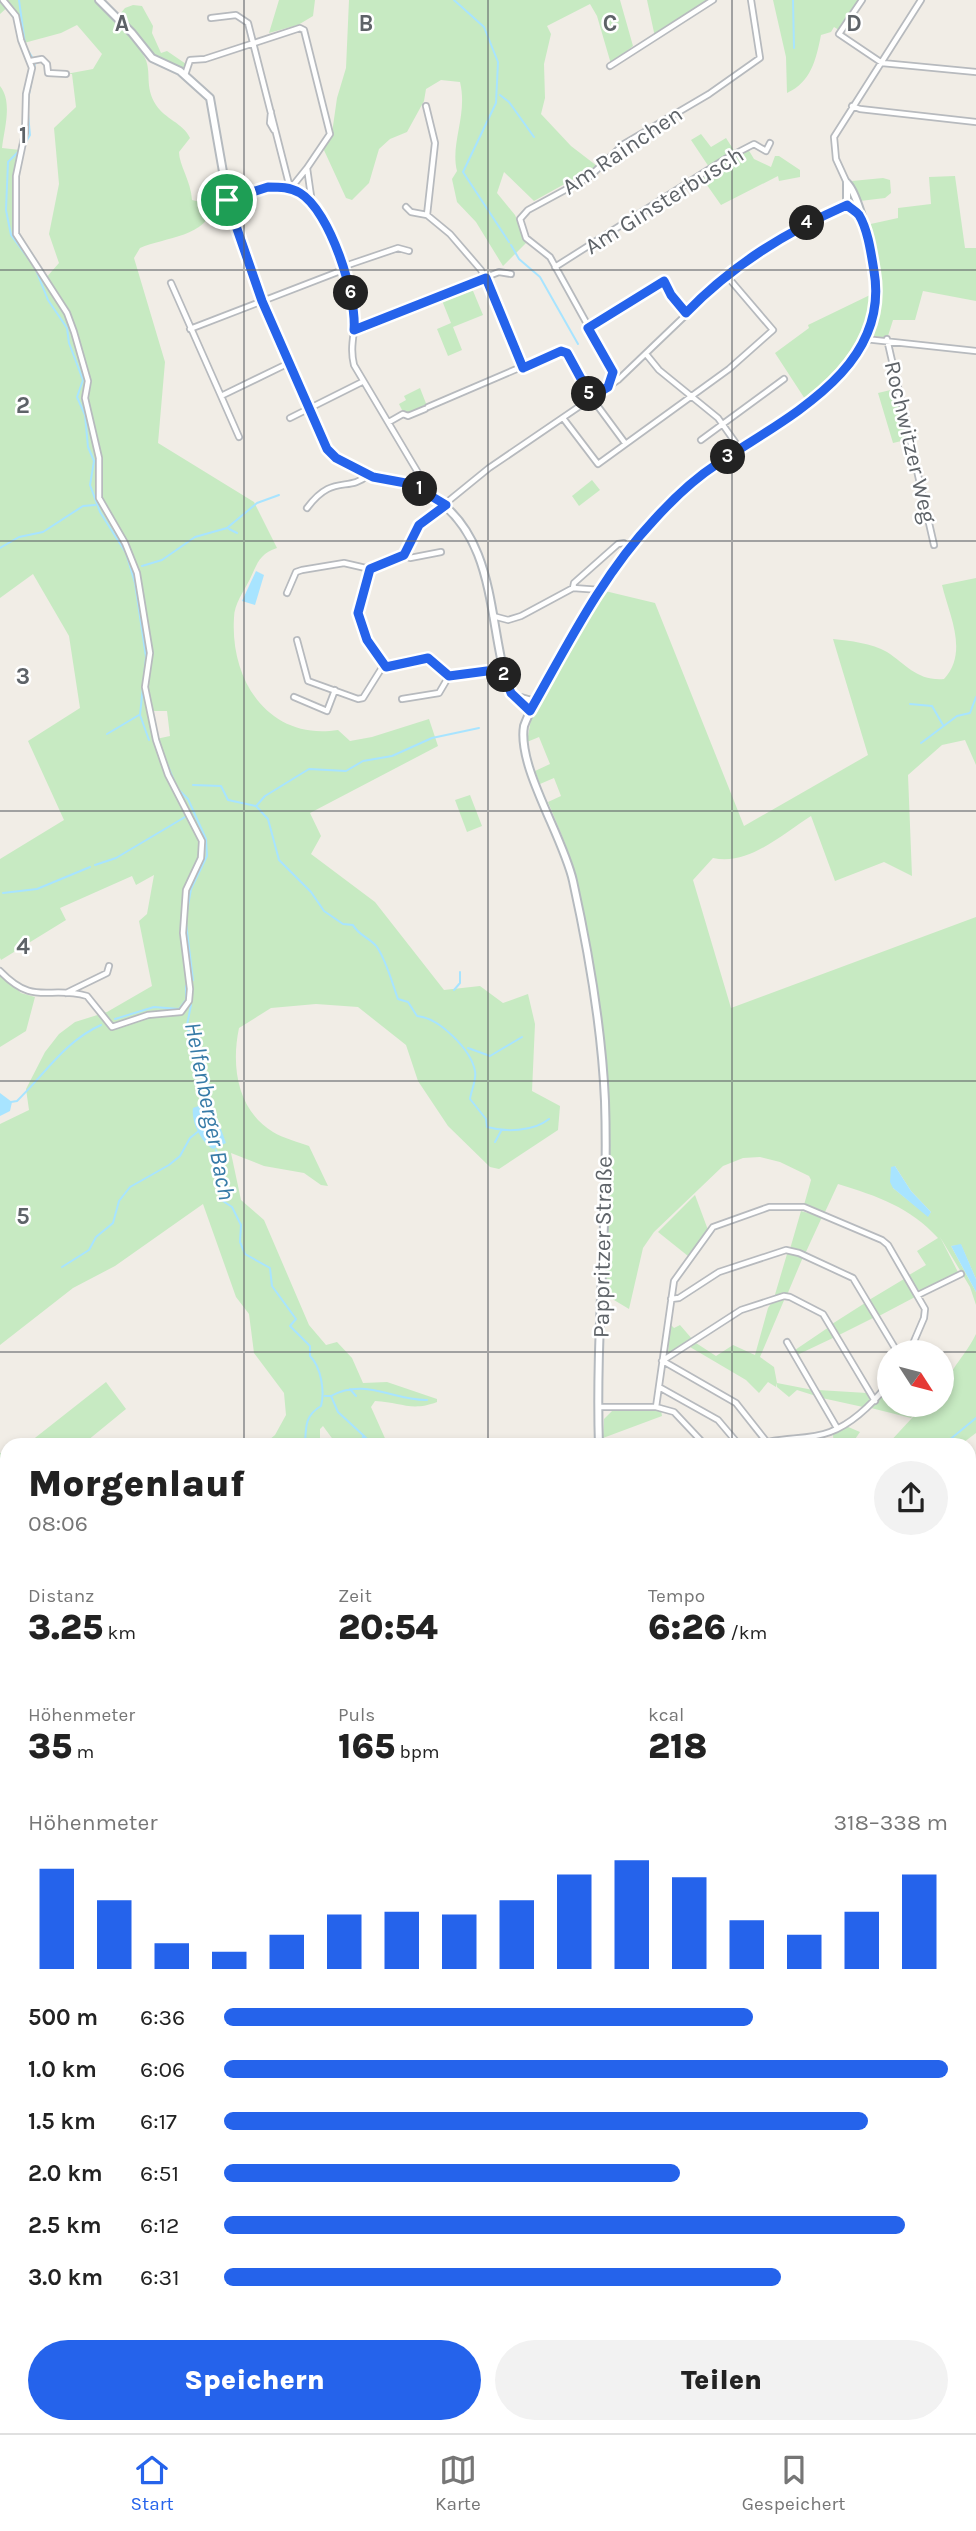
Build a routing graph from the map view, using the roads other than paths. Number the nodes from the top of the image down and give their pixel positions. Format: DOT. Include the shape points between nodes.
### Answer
graph roads {
  1 [pos="3,0"];
  2 [pos="99,0"];
  3 [pos="713,0"];
  4 [pos="751,0"];
  5 [pos="862,0"];
  6 [pos="921,0"];
  7 [pos="211,18"];
  8 [pos="254,43"];
  9 [pos="246,46"];
  10 [pos="255,50"];
  11 [pos="31,61"];
  12 [pos="883,63"];
  13 [pos="610,66"];
  14 [pos="976,72"];
  15 [pos="66,74"];
  16 [pos="185,75"];
  17 [pos="426,106"];
  18 [pos="852,106"];
  19 [pos="976,122"];
  20 [pos="770,143"];
  21 [pos="307,167"];
  22 [pos="847,183"];
  23 [pos="290,188"];
  24 [pos="227,200"];
  25 [pos="312,204"];
  26 [pos="847,205"];
  27 [pos="406,207"];
  28 [pos="858,212"];
  29 [pos="427,215"];
  30 [pos="409,251"];
  31 [pos="555,267"];
  32 [pos="342,268"];
  33 [pos="512,274"];
  34 [pos="726,275"];
  35 [pos="486,278"];
  36 [pos="171,283"];
  37 [pos="262,301"];
  38 [pos="686,313"];
  39 [pos="588,328"];
  40 [pos="190,329"];
  41 [pos="354,330"];
  42 [pos="865,339"];
  43 [pos="887,340"];
  44 [pos="976,351"];
  45 [pos="646,354"];
  46 [pos="289,363"];
  47 [pos="523,368"];
  48 [pos="613,372"];
  49 [pos="784,379"];
  50 [pos="618,380"];
  51 [pos="362,382"];
  52 [pos="608,387"];
  53 [pos="221,396"];
  54 [pos="591,397"];
  55 [pos="691,398"];
  56 [pos="308,406"];
  57 [pos="289,418"];
  58 [pos="563,418"];
  59 [pos="389,422"];
  60 [pos="723,425"];
  61 [pos="239,437"];
  62 [pos="701,440"];
  63 [pos="625,443"];
  64 [pos="740,449"];
  65 [pos="368,474"];
  66 [pos="417,486"];
  67 [pos="446,505"];
  68 [pos="307,508"];
  69 [pos="934,545"];
  70 [pos="629,547"];
  71 [pos="441,552"];
  72 [pos="404,555"];
  73 [pos="370,569"];
  74 [pos="573,588"];
  75 [pos="600,590"];
  76 [pos="288,593"];
  77 [pos="493,616"];
  78 [pos="297,639"];
  79 [pos="383,666"];
  80 [pos="502,669"];
  81 [pos="449,676"];
  82 [pos="335,690"];
  83 [pos="513,695"];
  84 [pos="294,697"];
  85 [pos="402,699"];
  86 [pos="535,702"];
  87 [pos="530,711"];
  88 [pos="109,966"];
  89 [pos="0,971"];
  90 [pos="89,983"];
  91 [pos="65,993"];
  92 [pos="87,996"];
  93 [pos="961,1274"];
  94 [pos="918,1295"];
  95 [pos="671,1299"];
  96 [pos="890,1340"];
  97 [pos="915,1340"];
  98 [pos="787,1342"];
  99 [pos="662,1361"];
  100 [pos="659,1387"];
  101 [pos="877,1398"];
  102 [pos="875,1401"];
  103 [pos="599,1407"];
  104 [pos="656,1407"];
  105 [pos="837,1428"];
  106 [pos="599,1438"];
  107 [pos="698,1438"];
  108 [pos="733,1438"];
  109 [pos="764,1438"];
  110 [pos="787,1438"];
  1 -- 11 [label="street" via="16,16"];
  2 -- 16 [label="street" via="152,58"];
  3 -- 13 [label="street"];
  4 -- 31 [label="street, Am Rainchen" via="760,58 624,144 589,177 528,210 520,219 526,237"];
  5 -- 12 [label="street" via="839,34"];
  6 -- 12 [label="street"];
  7 -- 8 [label="street" via="240,16 248,23"];
  8 -- 9 [label="street"];
  8 -- 10 [label="street"];
  8 -- 21 [label="street" via="304,30 330,134"];
  9 -- 10 [label="street"];
  9 -- 16 [label="street" via="190,60"];
  10 -- 23 [label="street"];
  11 -- 15 [label="street" via="42,60 48,73"];
  11 -- 92 [label="street" via="16,176 16,234 75,332 88,381 85,398 99,458 99,498 137,573 150,653 145,687 156,740 168,775 202,841 201,858 186,890 183,933 190,989 186,1007 175,1015 149,1015 112,1027"];
  12 -- 14 [label="street"];
  12 -- 18 [label="street"];
  16 -- 24 [label="street" via="212,101"];
  17 -- 29 [label="street" via="435,144"];
  18 -- 19 [label="street"];
  18 -- 22 [label="street" via="834,137 836,159"];
  20 -- 31 [label="street, Am Ginsterbusch" via="766,151 754,144 727,158"];
  21 -- 23 [label="street"];
  21 -- 25 [label="street"];
  22 -- 26 [label="street"];
  22 -- 28 [label="street, Pappritzer Straße" via="857,198"];
  23 -- 24 [label="street" via="268,187"];
  23 -- 25 [label="street"];
  24 -- 37 [label="street"];
  25 -- 32 [label="street"];
  26 -- 28 [label="street"];
  26 -- 34 [label="street" via="791,232"];
  27 -- 29 [label="street"];
  28 -- 42 [label="street, Pappritzer Straße" via="875,276 875,306"];
  29 -- 35 [label="street" via="466,251"];
  30 -- 32 [label="street" via="398,248"];
  31 -- 39 [label="street"];
  32 -- 37 [label="street"];
  32 -- 41 [label="street" via="354,302"];
  33 -- 35 [label="street" via="503,271"];
  34 -- 38 [label="street"];
  34 -- 55 [label="street" via="773,330"];
  35 -- 41 [label="street"];
  35 -- 47 [label="street"];
  36 -- 40 [label="street"];
  37 -- 40 [label="street"];
  37 -- 46 [label="street"];
  38 -- 39 [label="street" via="664,281"];
  38 -- 45 [label="street"];
  39 -- 48 [label="street"];
  40 -- 53 [label="street"];
  41 -- 51 [label="street" via="351,353"];
  42 -- 43 [label="street"];
  42 -- 64 [label="street, Pappritzer Straße" via="845,369 818,396"];
  43 -- 44 [label="street"];
  43 -- 69 [label="street, Rochwitzer Weg"];
  45 -- 50 [label="street"];
  45 -- 55 [label="street"];
  46 -- 53 [label="street"];
  46 -- 56 [label="street"];
  47 -- 54 [label="street" via="561,351 567,353"];
  47 -- 59 [label="street"];
  48 -- 50 [label="street"];
  48 -- 52 [label="street"];
  49 -- 60 [label="street"];
  50 -- 52 [label="street"];
  51 -- 56 [label="street"];
  51 -- 59 [label="street"];
  52 -- 54 [label="street"];
  53 -- 61 [label="street"];
  54 -- 58 [label="street"];
  54 -- 63 [label="street"];
  55 -- 60 [label="street"];
  55 -- 63 [label="street"];
  56 -- 57 [label="street"];
  56 -- 65 [label="street" via="329,452"];
  58 -- 63 [label="street" via="598,464"];
  58 -- 67 [label="street" via="488,468"];
  59 -- 66 [label="street" via="421,476"];
  60 -- 62 [label="street"];
  60 -- 64 [label="street"];
  64 -- 70 [label="street, Pappritzer Straße" via="674,499"];
  65 -- 66 [label="street"];
  65 -- 68 [label="street" via="322,489"];
  66 -- 67 [label="street"];
  67 -- 72 [label="street" via="419,525"];
  67 -- 77 [label="street" via="477,548"];
  70 -- 74 [label="street" via="618,544"];
  70 -- 75 [label="street, Pappritzer Straße"];
  71 -- 72 [label="street"];
  72 -- 73 [label="street"];
  73 -- 76 [label="street" via="344,563 302,570 288,585"];
  73 -- 79 [label="street" via="358,613"];
  74 -- 75 [label="street"];
  74 -- 77 [label="street" via="521,616 508,620"];
  75 -- 86 [label="street, Pappritzer Straße"];
  77 -- 80 [label="street"];
  78 -- 82 [label="street" via="307,681"];
  79 -- 81 [label="street" via="428,658"];
  79 -- 82 [label="street" via="363,698"];
  80 -- 81 [label="street"];
  80 -- 83 [label="street"];
  81 -- 85 [label="street" via="439,693"];
  82 -- 84 [label="street" via="327,711"];
  83 -- 86 [label="street"];
  83 -- 87 [label="street"];
  86 -- 87 [label="street, Pappritzer Straße"];
  87 -- 103 [label="street, Pappritzer Straße" via="523,749 570,868 601,1049 605,1124"];
  88 -- 90 [label="street" via="107,973"];
  89 -- 91 [label="street" via="22,990"];
  90 -- 91 [label="street"];
  90 -- 92 [label="street"];
  91 -- 92 [label="street"];
  93 -- 94 [label="street"];
  94 -- 95 [label="street" via="882,1240 803,1207 769,1207 713,1227 677,1273"];
  94 -- 97 [label="street" via="926,1313"];
  95 -- 96 [label="street" via="719,1272 786,1250 853,1278"];
  95 -- 99 [label="street"];
  98 -- 105 [label="street"];
  99 -- 100 [label="street"];
  99 -- 102 [label="street" via="741,1310 790,1297 823,1314"];
  99 -- 109 [label="street" via="736,1403"];
  100 -- 104 [label="street"];
  100 -- 108 [label="street" via="718,1420"];
  101 -- 102 [label="street"];
  102 -- 105 [label="street"];
  103 -- 104 [label="street"];
  103 -- 106 [label="street, Pappritzer Straße"];
  104 -- 107 [label="street" via="674,1412"];
  105 -- 110 [label="street"];
}
